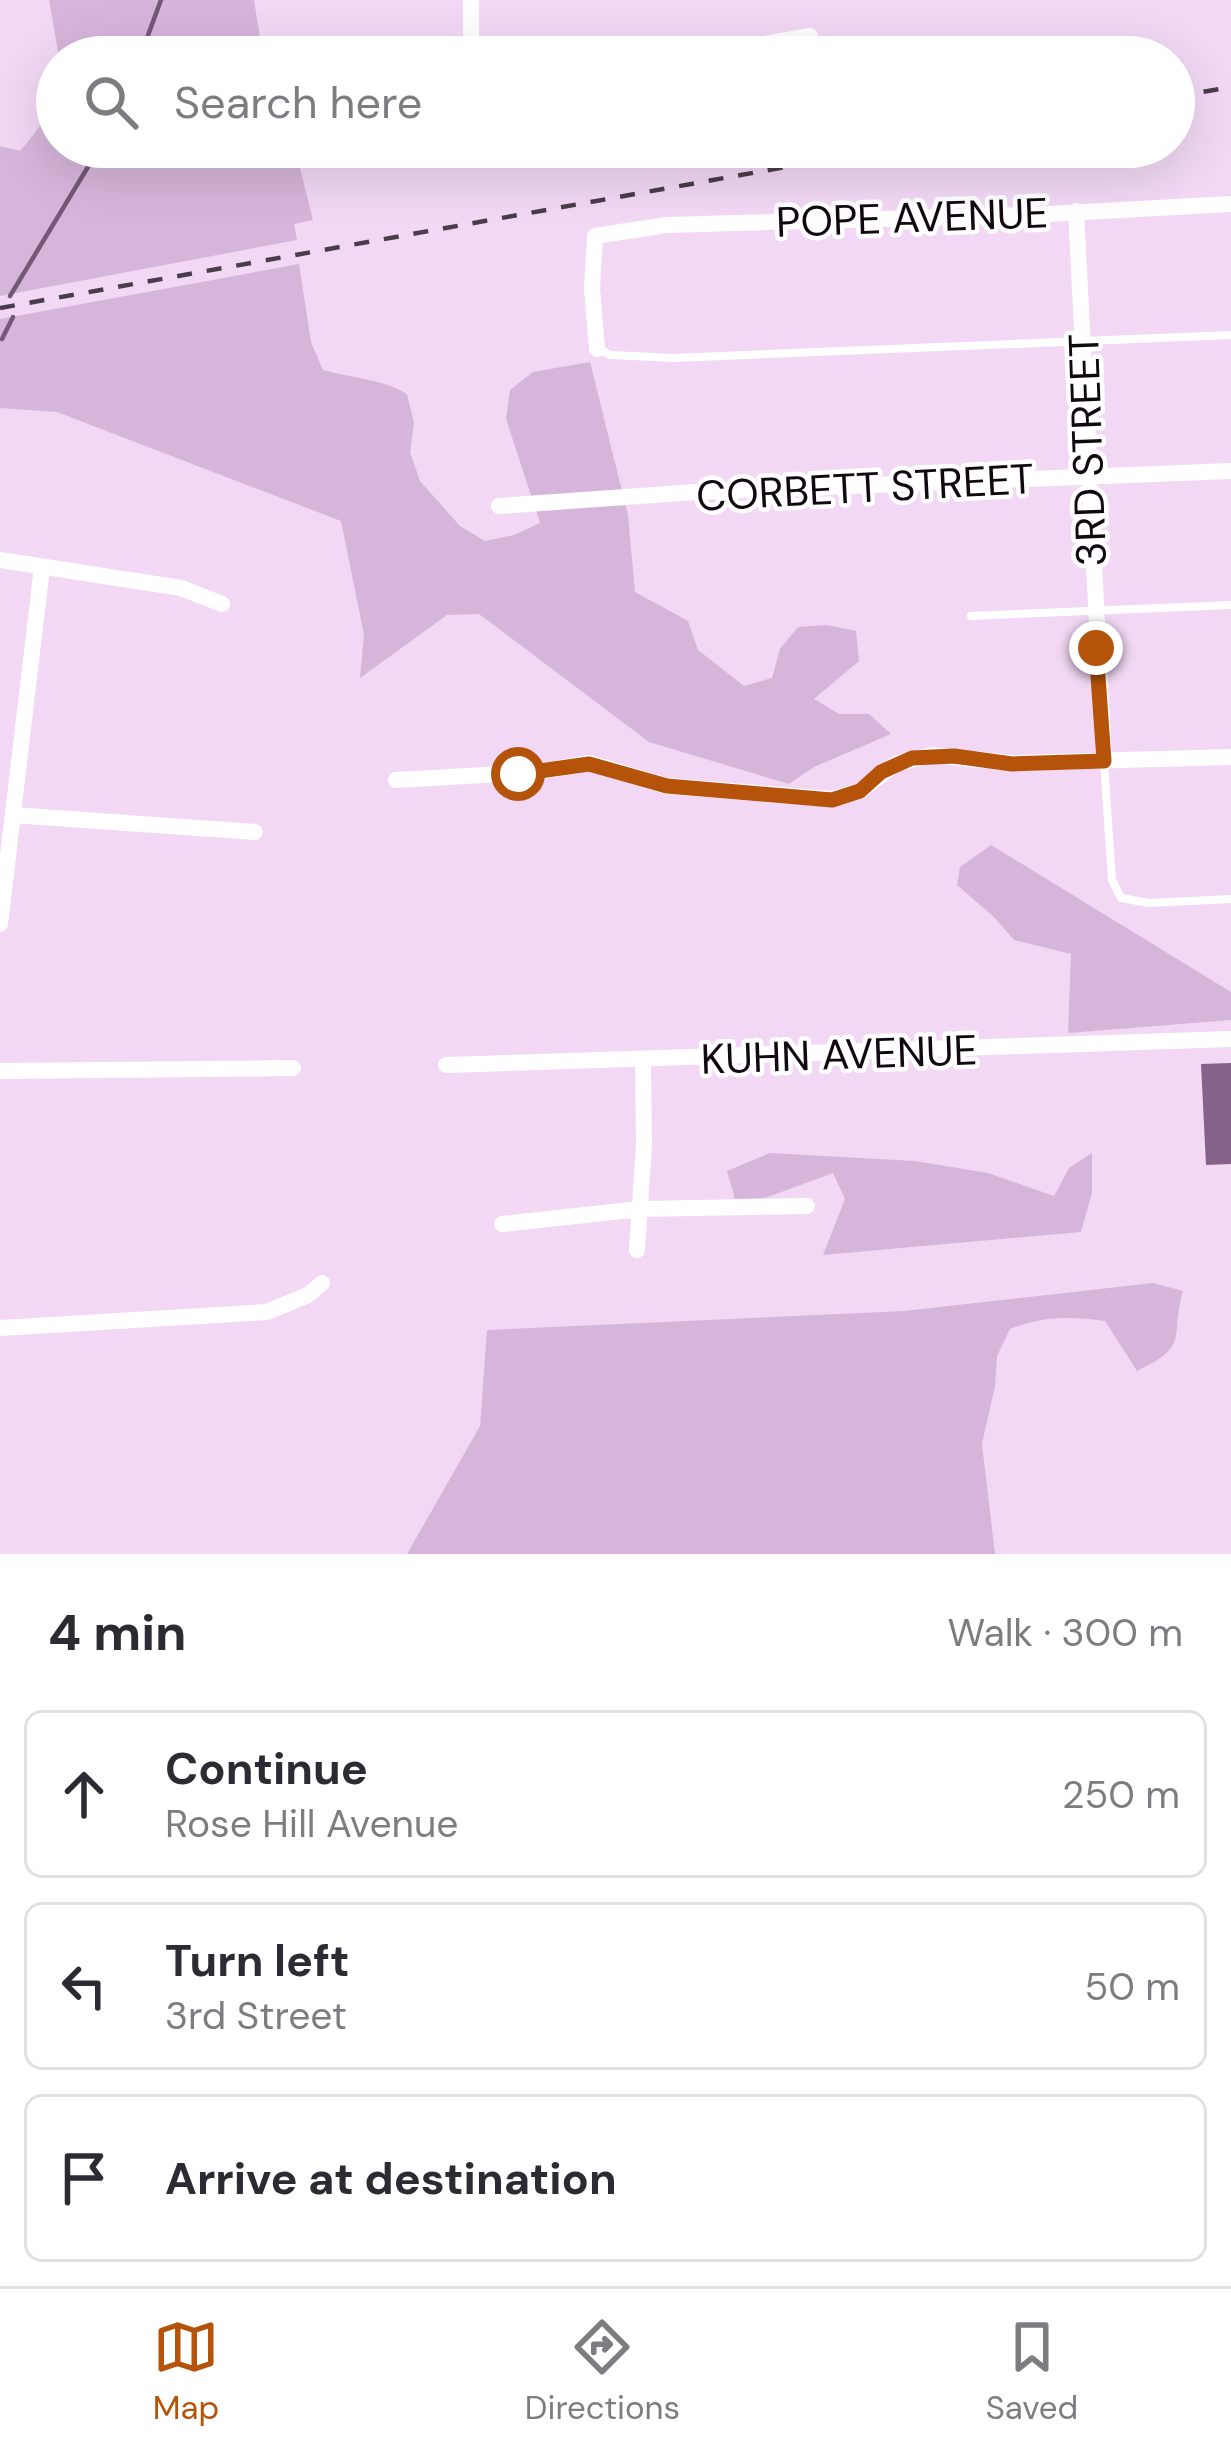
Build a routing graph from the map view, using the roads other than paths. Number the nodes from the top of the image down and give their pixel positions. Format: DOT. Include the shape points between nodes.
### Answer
graph roads {
  1 [pos="471,0"];
  2 [pos="471,36"];
  3 [pos="1231,203"];
  4 [pos="1076,211"];
  5 [pos="1231,335"];
  6 [pos="1083,341"];
  7 [pos="597,349"];
  8 [pos="1231,471"];
  9 [pos="1090,477"];
  10 [pos="499,506"];
  11 [pos="0,560"];
  12 [pos="42,567"];
  13 [pos="222,604"];
  14 [pos="1231,605"];
  15 [pos="1094,611"];
  16 [pos="971,616"];
  17 [pos="1231,757"];
  18 [pos="1104,761"];
  19 [pos="396,780"];
  20 [pos="14,815"];
  21 [pos="255,832"];
  22 [pos="1231,899"];
  23 [pos="0,924"];
  24 [pos="1231,1039"];
  25 [pos="643,1061"];
  26 [pos="446,1065"];
  27 [pos="293,1068"];
  28 [pos="0,1071"];
  29 [pos="807,1206"];
  30 [pos="640,1209"];
  31 [pos="502,1224"];
  32 [pos="637,1250"];
  33 [pos="322,1283"];
  34 [pos="0,1328"];
  1 -- 2 [label="street"];
  3 -- 4 [label="street, POPE AVENUE"];
  4 -- 6 [label="street, 3RD STREET"];
  4 -- 7 [label="street, POPE AVENUE" via="666,226 595,236"];
  5 -- 6 [label="lane"];
  6 -- 7 [label="lane" via="674,358"];
  6 -- 9 [label="street, 3RD STREET"];
  8 -- 9 [label="street, CORBETT STREET"];
  9 -- 10 [label="street, CORBETT STREET"];
  9 -- 15 [label="street, 3RD STREET"];
  11 -- 12 [label="street"];
  12 -- 13 [label="street" via="181,588"];
  12 -- 20 [label="street"];
  14 -- 15 [label="lane"];
  15 -- 16 [label="lane"];
  15 -- 18 [label="street, 3RD STREET"];
  17 -- 18 [label="street"];
  18 -- 19 [label="street" via="912,758 832,800 667,786 589,764"];
  18 -- 22 [label="lane" via="1112,880 1121,898"];
  20 -- 21 [label="street"];
  20 -- 23 [label="street"];
  24 -- 25 [label="street, KUHN AVENUE"];
  25 -- 26 [label="street, KUHN AVENUE"];
  25 -- 30 [label="street"];
  27 -- 28 [label="street"];
  29 -- 30 [label="street"];
  30 -- 31 [label="street"];
  30 -- 32 [label="street"];
  33 -- 34 [label="street" via="267,1312"];
}
